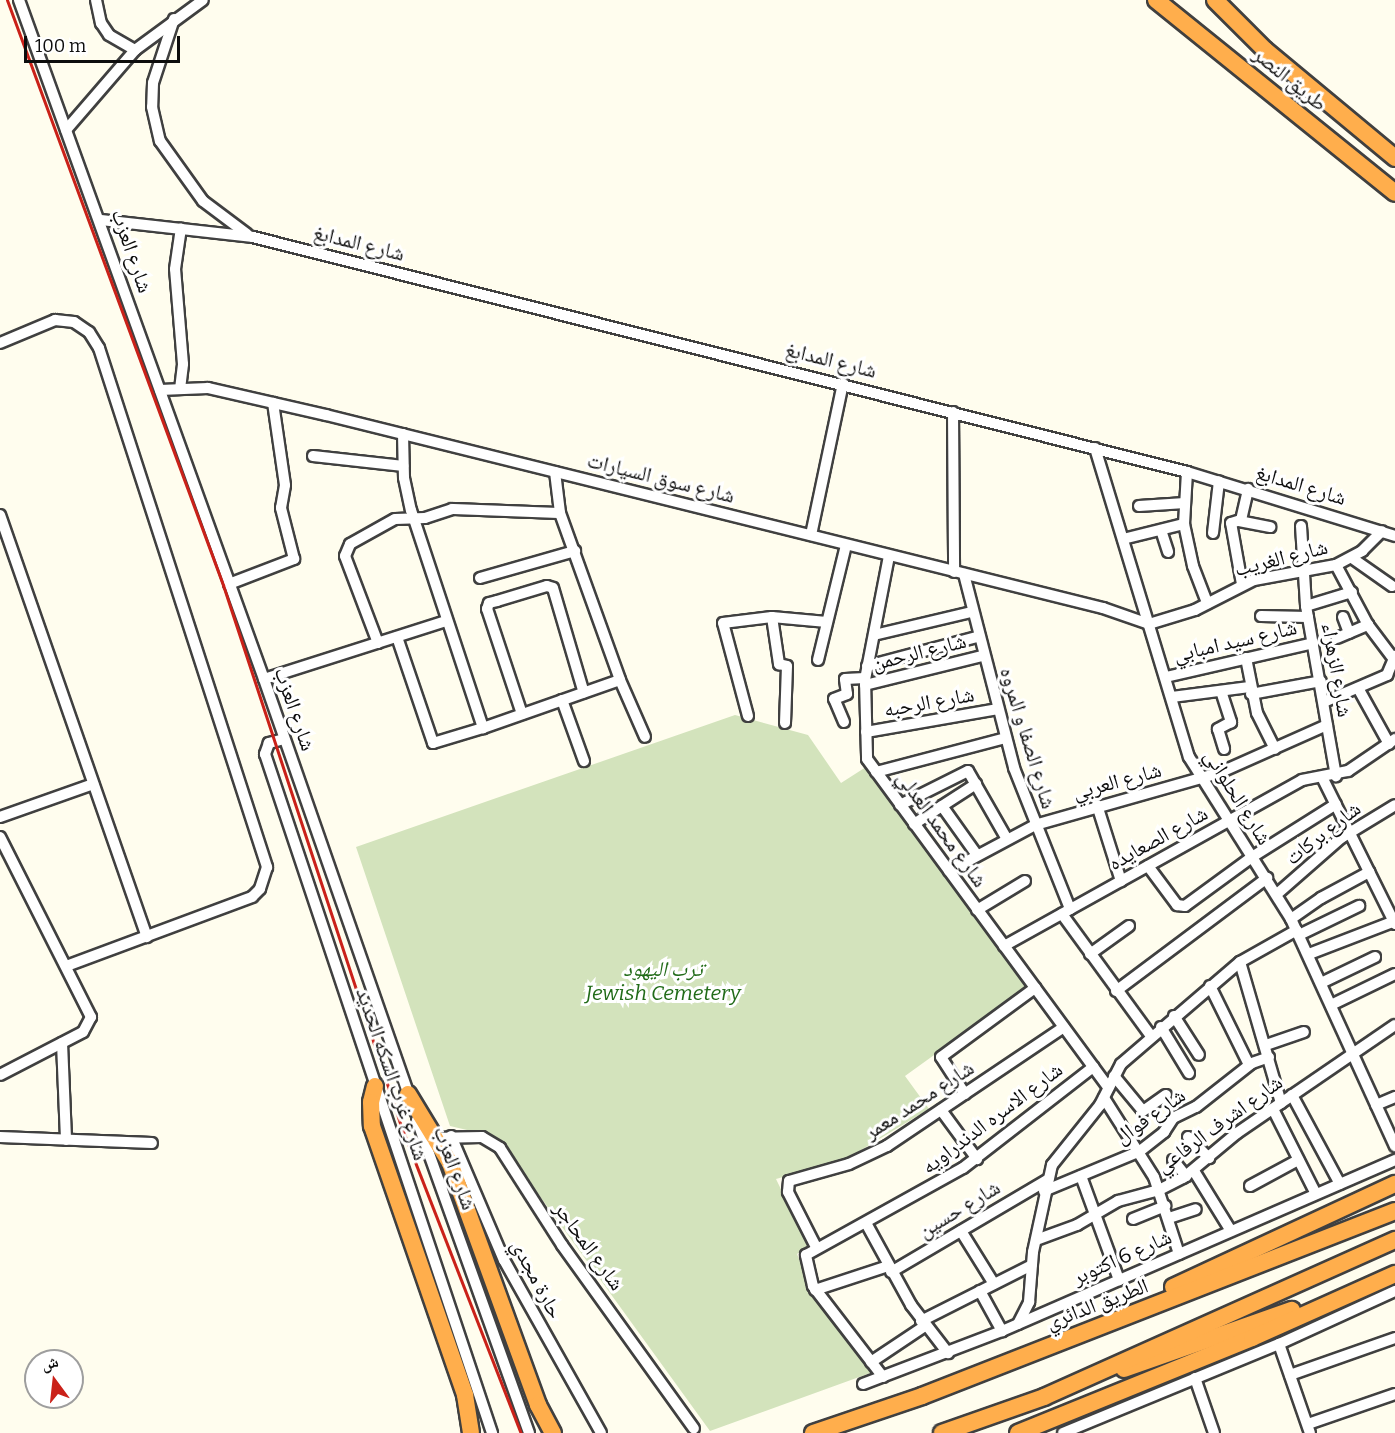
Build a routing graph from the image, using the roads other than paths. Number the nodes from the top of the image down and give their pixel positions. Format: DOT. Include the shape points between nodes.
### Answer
graph roads {
  1 [pos="19,0"];
  2 [pos="96,0"];
  3 [pos="203,0"];
  4 [pos="1156,0"];
  5 [pos="1215,0"];
  6 [pos="174,19"];
  7 [pos="135,51"];
  8 [pos="66,130"];
  9 [pos="1395,158"];
  10 [pos="1395,193"];
  11 [pos="101,220"];
  12 [pos="181,228"];
  13 [pos="253,237"];
  14 [pos="0,343"];
  15 [pos="843,383"];
  16 [pos="180,389"];
  17 [pos="160,390"];
  18 [pos="273,403"];
  19 [pos="953,412"];
  20 [pos="403,434"];
  21 [pos="1095,448"];
  22 [pos="313,456"];
  23 [pos="403,466"];
  24 [pos="555,472"];
  25 [pos="1187,472"];
  26 [pos="1219,481"];
  27 [pos="1248,489"];
  28 [pos="1185,502"];
  29 [pos="1139,506"];
  30 [pos="560,513"];
  31 [pos="0,515"];
  32 [pos="413,519"];
  33 [pos="1239,521"];
  34 [pos="1184,524"];
  35 [pos="1301,526"];
  36 [pos="1270,527"];
  37 [pos="1161,530"];
  38 [pos="1382,531"];
  39 [pos="1213,533"];
  40 [pos="812,535"];
  41 [pos="1395,536"];
  42 [pos="1123,539"];
  43 [pos="846,545"];
  44 [pos="575,551"];
  45 [pos="1168,552"];
  46 [pos="889,556"];
  47 [pos="1353,558"];
  48 [pos="1336,565"];
  49 [pos="1304,571"];
  50 [pos="959,573"];
  51 [pos="480,578"];
  52 [pos="229,584"];
  53 [pos="1242,584"];
  54 [pos="1392,586"];
  55 [pos="1352,592"];
  56 [pos="1207,603"];
  57 [pos="971,612"];
  58 [pos="1307,612"];
  59 [pos="1261,616"];
  60 [pos="772,617"];
  61 [pos="1343,617"];
  62 [pos="446,621"];
  63 [pos="827,622"];
  64 [pos="1149,624"];
  65 [pos="1368,625"];
  66 [pos="1349,633"];
  67 [pos="874,635"];
  68 [pos="397,637"];
  69 [pos="977,637"];
  70 [pos="1337,638"];
  71 [pos="378,643"];
  72 [pos="1313,643"];
  73 [pos="982,656"];
  74 [pos="1394,657"];
  75 [pos="1246,658"];
  76 [pos="818,660"];
  77 [pos="867,666"];
  78 [pos="1166,677"];
  79 [pos="264,679"];
  80 [pos="620,680"];
  81 [pos="865,681"];
  82 [pos="1321,681"];
  83 [pos="1358,688"];
  84 [pos="1250,690"];
  85 [pos="1221,691"];
  86 [pos="584,693"];
  87 [pos="1172,698"];
  88 [pos="562,700"];
  89 [pos="1324,702"];
  90 [pos="998,709"];
  91 [pos="522,714"];
  92 [pos="748,716"];
  93 [pos="844,722"];
  94 [pos="785,723"];
  95 [pos="1327,725"];
  96 [pos="483,728"];
  97 [pos="866,732"];
  98 [pos="645,737"];
  99 [pos="1006,738"];
  100 [pos="284,739"];
  101 [pos="1392,741"];
  102 [pos="1224,749"];
  103 [pos="1275,749"];
  104 [pos="584,761"];
  105 [pos="876,772"];
  106 [pos="1336,776"];
  107 [pos="1322,777"];
  108 [pos="1201,779"];
  109 [pos="93,784"];
  110 [pos="976,784"];
  111 [pos="1336,804"];
  112 [pos="900,805"];
  113 [pos="1097,805"];
  114 [pos="1395,805"];
  115 [pos="942,806"];
  116 [pos="0,816"];
  117 [pos="1227,822"];
  118 [pos="914,824"];
  119 [pos="1035,825"];
  120 [pos="1350,832"];
  121 [pos="0,837"];
  122 [pos="1007,839"];
  123 [pos="977,855"];
  124 [pos="1252,857"];
  125 [pos="1148,866"];
  126 [pos="949,871"];
  127 [pos="1370,872"];
  128 [pos="1267,878"];
  129 [pos="1121,880"];
  130 [pos="1025,881"];
  131 [pos="1277,894"];
  132 [pos="1359,906"];
  133 [pos="977,910"];
  134 [pos="1066,911"];
  135 [pos="1291,919"];
  136 [pos="1395,922"];
  137 [pos="1130,926"];
  138 [pos="1298,933"];
  139 [pos="147,937"];
  140 [pos="1004,946"];
  141 [pos="1090,954"];
  142 [pos="1309,954"];
  143 [pos="1375,957"];
  144 [pos="1240,962"];
  145 [pos="66,966"];
  146 [pos="1395,974"];
  147 [pos="1321,983"];
  148 [pos="1210,986"];
  149 [pos="1035,988"];
  150 [pos="1116,991"];
  151 [pos="1331,1005"];
  152 [pos="1174,1016"];
  153 [pos="1161,1026"];
  154 [pos="1064,1027"];
  155 [pos="1393,1030"];
  156 [pos="1305,1032"];
  157 [pos="1151,1036"];
  158 [pos="62,1043"];
  159 [pos="1266,1045"];
  160 [pos="1353,1054"];
  161 [pos="1199,1055"];
  162 [pos="1269,1057"];
  163 [pos="1249,1065"];
  164 [pos="1093,1067"];
  165 [pos="1189,1073"];
  166 [pos="0,1075"];
  167 [pos="1114,1076"];
  168 [pos="375,1086"];
  169 [pos="1107,1093"];
  170 [pos="408,1094"];
  171 [pos="965,1094"];
  172 [pos="1166,1095"];
  173 [pos="1292,1095"];
  174 [pos="1395,1097"];
  175 [pos="1376,1105"];
  176 [pos="1277,1106"];
  177 [pos="941,1110"];
  178 [pos="0,1137"];
  179 [pos="1188,1137"];
  180 [pos="438,1138"];
  181 [pos="66,1140"];
  182 [pos="152,1143"];
  183 [pos="1395,1146"];
  184 [pos="1140,1151"];
  185 [pos="1209,1158"];
  186 [pos="977,1159"];
  187 [pos="1173,1160"];
  188 [pos="1298,1160"];
  189 [pos="1395,1160"];
  190 [pos="1190,1173"];
  191 [pos="1081,1176"];
  192 [pos="1047,1180"];
  193 [pos="1340,1184"];
  194 [pos="1395,1184"];
  195 [pos="1250,1186"];
  196 [pos="1159,1190"];
  197 [pos="1044,1191"];
  198 [pos="1316,1194"];
  199 [pos="1165,1206"];
  200 [pos="1196,1209"];
  201 [pos="1395,1211"];
  202 [pos="1095,1215"];
  203 [pos="1169,1218"];
  204 [pos="1133,1219"];
  205 [pos="866,1223"];
  206 [pos="961,1231"];
  207 [pos="1232,1231"];
  208 [pos="1035,1240"];
  209 [pos="1395,1240"];
  210 [pos="816,1247"];
  211 [pos="1179,1254"];
  212 [pos="1032,1265"];
  213 [pos="890,1269"];
  214 [pos="1395,1274"];
  215 [pos="1119,1280"];
  216 [pos="994,1284"];
  217 [pos="1362,1289"];
  218 [pos="815,1290"];
  219 [pos="980,1291"];
  220 [pos="1395,1291"];
  221 [pos="923,1323"];
  222 [pos="1018,1324"];
  223 [pos="1002,1331"];
  224 [pos="1395,1338"];
  225 [pos="1279,1344"];
  226 [pos="948,1353"];
  227 [pos="1028,1355"];
  228 [pos="871,1362"];
  229 [pos="1290,1375"];
  230 [pos="883,1377"];
  231 [pos="1195,1378"];
  232 [pos="863,1384"];
  233 [pos="1395,1394"];
  234 [pos="1044,1397"];
  235 [pos="1309,1428"];
  236 [pos="694,1429"];
  237 [pos="471,1433"];
  238 [pos="492,1433"];
  239 [pos="529,1433"];
  240 [pos="553,1433"];
  241 [pos="601,1433"];
  242 [pos="813,1433"];
  243 [pos="942,1433"];
  244 [pos="1018,1433"];
  245 [pos="1063,1433"];
  246 [pos="1214,1433"];
  1 -- 8 [label="street, شارع العزب"];
  2 -- 7 [label="street" via="101,23 109,35"];
  3 -- 6 [label="street"];
  4 -- 10 [label="highway, طريق النصر"];
  5 -- 9 [label="highway, طريق النصر" via="1265,50"];
  6 -- 7 [label="street"];
  6 -- 13 [label="street, شارع المدابغ" via="153,83 152,107 160,141 203,201"];
  7 -- 8 [label="street"];
  8 -- 11 [label="street, شارع العزب"];
  11 -- 12 [label="street, شارع المدابغ"];
  11 -- 17 [label="street, شارع العزب"];
  12 -- 13 [label="street, شارع المدابغ"];
  12 -- 16 [label="street" via="175,269 183,364"];
  13 -- 15 [label="street, شارع المدابغ"];
  14 -- 139 [label="street" via="56,320 74,322 89,332 99,348 265,855 266,878 252,897"];
  15 -- 19 [label="street, شارع المدابغ"];
  15 -- 40 [label="street"];
  16 -- 17 [label="street, شارع سوق السيارات"];
  16 -- 18 [label="street, شارع سوق السيارات" via="208,388"];
  17 -- 52 [label="street, شارع العزب"];
  18 -- 20 [label="street, شارع سوق السيارات"];
  18 -- 52 [label="street" via="285,485 281,508 294,559"];
  19 -- 21 [label="street, شارع المدابغ"];
  19 -- 50 [label="street, شارع الصفا و المروه"];
  20 -- 23 [label="street"];
  20 -- 24 [label="street, شارع سوق السيارات"];
  21 -- 25 [label="street, شارع المدابغ"];
  21 -- 42 [label="street, شارع الحلواني"];
  22 -- 23 [label="street"];
  23 -- 32 [label="street"];
  24 -- 30 [label="street"];
  24 -- 40 [label="street, شارع سوق السيارات"];
  25 -- 26 [label="street, شارع المدابغ"];
  25 -- 28 [label="street"];
  26 -- 27 [label="street, شارع المدابغ"];
  26 -- 39 [label="street"];
  27 -- 33 [label="street"];
  27 -- 38 [label="street, شارع المدابغ"];
  28 -- 29 [label="street"];
  28 -- 34 [label="street"];
  30 -- 32 [label="street" via="465,508"];
  30 -- 44 [label="street"];
  31 -- 109 [label="street"];
  32 -- 62 [label="street"];
  32 -- 71 [label="street" via="382,524 346,550"];
  33 -- 36 [label="street"];
  33 -- 53 [label="street" via="1231,524"];
  34 -- 37 [label="street"];
  34 -- 56 [label="street" via="1193,566"];
  35 -- 49 [label="street, شارع الزهراء"];
  37 -- 42 [label="street"];
  37 -- 45 [label="street"];
  38 -- 41 [label="street, شارع المدابغ"];
  38 -- 47 [label="street, شارع الغريب"];
  40 -- 43 [label="street, شارع سوق السيارات"];
  42 -- 64 [label="street, شارع الحلواني"];
  43 -- 46 [label="street, شارع سوق السيارات"];
  43 -- 63 [label="street"];
  44 -- 51 [label="street"];
  44 -- 80 [label="street"];
  46 -- 50 [label="street, شارع سوق السيارات"];
  46 -- 67 [label="street, شارع محمد العدلي"];
  47 -- 48 [label="street, شارع الغريب"];
  47 -- 54 [label="street"];
  48 -- 49 [label="street, شارع الغريب"];
  48 -- 55 [label="street"];
  49 -- 53 [label="street, شارع الغريب"];
  49 -- 58 [label="street, شارع الزهراء"];
  50 -- 57 [label="street, شارع الصفا و المروه"];
  50 -- 64 [label="street, شارع سوق السيارات" via="1103,608"];
  52 -- 79 [label="street, شارع العزب"];
  53 -- 56 [label="street, شارع الغريب"];
  55 -- 58 [label="street"];
  55 -- 65 [label="street"];
  56 -- 64 [label="street, شارع الغريب"];
  57 -- 67 [label="street"];
  57 -- 69 [label="street, شارع الصفا و المروه"];
  58 -- 59 [label="street"];
  58 -- 72 [label="street, شارع الزهراء"];
  60 -- 63 [label="street"];
  60 -- 92 [label="street" via="722,624"];
  60 -- 94 [label="street" via="779,664 787,666"];
  61 -- 66 [label="street"];
  62 -- 68 [label="street"];
  62 -- 96 [label="street"];
  63 -- 76 [label="street"];
  64 -- 78 [label="street, شارع الحلواني"];
  65 -- 66 [label="street"];
  65 -- 74 [label="street"];
  66 -- 70 [label="street"];
  67 -- 77 [label="street, شارع محمد العدلي"];
  68 -- 71 [label="street"];
  68 -- 96 [label="street" via="433,743"];
  69 -- 73 [label="street, شارع الصفا و المروه"];
  69 -- 77 [label="street"];
  71 -- 79 [label="street"];
  72 -- 75 [label="street, شارع سيد امبابي"];
  72 -- 82 [label="street, شارع الزهراء"];
  73 -- 81 [label="street, شارع الرحمن"];
  73 -- 90 [label="street, شارع الصفا و المروه"];
  74 -- 83 [label="street" via="1389,673"];
  75 -- 78 [label="street, شارع سيد امبابي"];
  75 -- 84 [label="street"];
  77 -- 81 [label="street, شارع محمد العدلي"];
  78 -- 87 [label="street, شارع الحلواني"];
  79 -- 100 [label="street, شارع العزب"];
  80 -- 86 [label="street"];
  80 -- 98 [label="street"];
  81 -- 93 [label="street, شارع الرحمن" via="845,679 847,694 834,699"];
  81 -- 97 [label="street, شارع محمد العدلي"];
  82 -- 84 [label="street"];
  82 -- 89 [label="street, شارع الزهراء"];
  83 -- 89 [label="street"];
  83 -- 101 [label="street"];
  84 -- 85 [label="street"];
  84 -- 103 [label="street"];
  85 -- 87 [label="street"];
  85 -- 102 [label="street" via="1231,722 1218,729"];
  86 -- 88 [label="street"];
  86 -- 91 [label="street" via="553,588 547,586 489,603 487,609"];
  87 -- 108 [label="street, شارع الحلواني" via="1183,741"];
  88 -- 91 [label="street"];
  88 -- 104 [label="street"];
  89 -- 95 [label="street, شارع الزهراء"];
  90 -- 97 [label="street, شارع الرحبه"];
  90 -- 99 [label="street, شارع الصفا و المروه"];
  91 -- 96 [label="street"];
  95 -- 103 [label="street, شارع العربي"];
  95 -- 106 [label="street, شارع الزهراء"];
  97 -- 105 [label="street, شارع محمد العدلي" via="865,753"];
  99 -- 105 [label="street"];
  99 -- 119 [label="street, شارع الصفا و المروه"];
  100 -- 168 [label="street, شارع غرب السكه الحديد" via="269,743 265,754"];
  100 -- 170 [label="street, شارع العزب"];
  101 -- 106 [label="street, شارع الصعايده"];
  103 -- 108 [label="street, شارع العربي"];
  105 -- 112 [label="street, شارع محمد العدلي"];
  106 -- 107 [label="street, شارع الصعايده"];
  107 -- 111 [label="street"];
  107 -- 117 [label="street, شارع الصعايده" via="1302,780"];
  108 -- 113 [label="street, شارع العربي"];
  108 -- 117 [label="street, شارع الحلواني"];
  109 -- 116 [label="street"];
  109 -- 139 [label="street"];
  110 -- 112 [label="street" via="964,771"];
  110 -- 115 [label="street"];
  110 -- 122 [label="street"];
  111 -- 120 [label="street"];
  111 -- 124 [label="street"];
  112 -- 118 [label="street, شارع محمد العدلي"];
  113 -- 119 [label="street, شارع العربي"];
  113 -- 129 [label="street"];
  114 -- 120 [label="street, شارع بركات"];
  115 -- 118 [label="street"];
  115 -- 123 [label="street"];
  117 -- 124 [label="street, شارع الحلواني"];
  117 -- 125 [label="street, شارع الصعايده"];
  118 -- 126 [label="street, شارع محمد العدلي"];
  119 -- 122 [label="street, شارع العربي"];
  119 -- 134 [label="street, شارع الصفا و المروه"];
  120 -- 127 [label="street"];
  120 -- 131 [label="street, شارع بركات"];
  121 -- 145 [label="street"];
  122 -- 123 [label="street, شارع العربي"];
  123 -- 126 [label="street, شارع العربي"];
  124 -- 125 [label="street" via="1183,907 1177,905"];
  124 -- 128 [label="street, شارع الحلواني"];
  125 -- 129 [label="street, شارع الصعايده"];
  126 -- 133 [label="street, شارع محمد العدلي"];
  127 -- 135 [label="street" via="1321,897"];
  127 -- 136 [label="street"];
  128 -- 131 [label="street, شارع الحلواني"];
  128 -- 150 [label="street"];
  129 -- 134 [label="street, شارع الصعايده"];
  130 -- 133 [label="street"];
  131 -- 135 [label="street, شارع الحلواني"];
  132 -- 138 [label="street"];
  133 -- 140 [label="street, شارع محمد العدلي"];
  134 -- 140 [label="street, شارع الصعايده"];
  134 -- 141 [label="street, شارع الصفا و المروه"];
  135 -- 138 [label="street, شارع الحلواني"];
  136 -- 142 [label="street"];
  137 -- 141 [label="street"];
  138 -- 142 [label="street, شارع الحلواني"];
  138 -- 144 [label="street"];
  139 -- 145 [label="street"];
  140 -- 149 [label="street, شارع محمد العدلي"];
  141 -- 150 [label="street, شارع الصفا و المروه"];
  142 -- 147 [label="street, شارع الحلواني"];
  143 -- 147 [label="street"];
  144 -- 148 [label="street"];
  144 -- 159 [label="street"];
  145 -- 158 [label="street" via="91,1017 88,1029"];
  146 -- 151 [label="street"];
  147 -- 151 [label="street, شارع الحلواني"];
  148 -- 152 [label="street"];
  148 -- 163 [label="street"];
  149 -- 154 [label="street, شارع محمد العدلي"];
  149 -- 171 [label="street" via="941,1057"];
  150 -- 157 [label="street, شارع الصفا و المروه"];
  151 -- 160 [label="street, شارع الحلواني"];
  152 -- 153 [label="street"];
  152 -- 161 [label="street"];
  153 -- 157 [label="street"];
  153 -- 165 [label="street"];
  154 -- 164 [label="street, شارع محمد العدلي"];
  154 -- 171 [label="street, شارع محمد معمر"];
  155 -- 160 [label="street, شارع اشرف الرفاعي"];
  156 -- 159 [label="street"];
  157 -- 167 [label="street"];
  158 -- 166 [label="street"];
  158 -- 181 [label="street"];
  159 -- 162 [label="street"];
  160 -- 173 [label="street, شارع اشرف الرفاعي"];
  160 -- 175 [label="street, شارع الحلواني"];
  162 -- 163 [label="street, شارع فوال"];
  162 -- 176 [label="street"];
  163 -- 184 [label="street, شارع فوال" via="1196,1107 1173,1118 1164,1132"];
  164 -- 169 [label="street, شارع محمد العدلي"];
  164 -- 186 [label="street, شارع الاسره الدندراويه"];
  167 -- 169 [label="street"];
  167 -- 172 [label="street" via="1143,1111"];
  168 -- 237 [label="highway" via="370,1102 372,1126 465,1395"];
  168 -- 238 [label="street, شارع غرب السكه الحديد"];
  169 -- 184 [label="street, شارع محمد العدلي"];
  169 -- 192 [label="street" via="1057,1155"];
  170 -- 180 [label="highway"];
  171 -- 177 [label="street, شارع محمد معمر"];
  173 -- 176 [label="street, شارع اشرف الرفاعي"];
  173 -- 193 [label="street"];
  174 -- 175 [label="street"];
  175 -- 183 [label="street, شارع الحلواني"];
  176 -- 185 [label="street, شارع اشرف الرفاعي"];
  176 -- 188 [label="street"];
  177 -- 186 [label="street"];
  177 -- 210 [label="street, شارع محمد معمر" via="863,1159 786,1184"];
  178 -- 181 [label="street"];
  179 -- 185 [label="street"];
  180 -- 236 [label="street, شارع المحاجر" via="482,1137 500,1148 562,1245"];
  180 -- 239 [label="street, شارع العزب"];
  180 -- 240 [label="highway" via="460,1187 538,1405"];
  180 -- 241 [label="street, حارة مجدي"];
  181 -- 182 [label="street"];
  184 -- 191 [label="street, شارع فوال"];
  184 -- 196 [label="street, شارع محمد العدلي"];
  185 -- 190 [label="street, شارع اشرف الرفاعي"];
  186 -- 205 [label="street, شارع الاسره الدندراويه"];
  187 -- 190 [label="street"];
  188 -- 195 [label="street"];
  188 -- 198 [label="street"];
  189 -- 193 [label="street, شارع 6 اكتوبر"];
  190 -- 196 [label="street, شارع اشرف الرفاعي"];
  190 -- 207 [label="street"];
  191 -- 197 [label="street, شارع فوال"];
  191 -- 202 [label="street"];
  192 -- 197 [label="street"];
  192 -- 206 [label="street, شارع حسين"];
  193 -- 198 [label="street, شارع 6 اكتوبر"];
  194 -- 227 [label="highway"];
  196 -- 199 [label="street, شارع محمد العدلي"];
  196 -- 202 [label="street, شارع اشرف الرفاعي" via="1125,1198"];
  197 -- 208 [label="street"];
  198 -- 207 [label="street, شارع 6 اكتوبر"];
  199 -- 203 [label="street, شارع محمد العدلي"];
  199 -- 204 [label="street"];
  200 -- 203 [label="street"];
  201 -- 227 [label="highway, الطريق الدائري"];
  202 -- 208 [label="street, شارع اشرف الرفاعي"];
  202 -- 215 [label="street"];
  203 -- 211 [label="street, شارع محمد العدلي"];
  205 -- 210 [label="street, شارع الاسره الدندراويه"];
  205 -- 213 [label="street"];
  206 -- 213 [label="street, شارع حسين"];
  206 -- 216 [label="street"];
  207 -- 211 [label="street, شارع 6 اكتوبر"];
  208 -- 212 [label="street"];
  209 -- 234 [label="highway"];
  210 -- 218 [label="street" via="804,1259"];
  211 -- 215 [label="street, شارع 6 اكتوبر"];
  212 -- 216 [label="street"];
  212 -- 222 [label="street" via="1029,1302"];
  213 -- 218 [label="street, شارع حسين"];
  213 -- 221 [label="street"];
  214 -- 217 [label="highway"];
  215 -- 222 [label="street, شارع 6 اكتوبر"];
  216 -- 219 [label="street"];
  217 -- 234 [label="highway"];
  217 -- 244 [label="highway"];
  218 -- 228 [label="street"];
  219 -- 221 [label="street"];
  219 -- 223 [label="street"];
  220 -- 225 [label="street"];
  221 -- 226 [label="street"];
  221 -- 228 [label="street"];
  222 -- 223 [label="street, شارع 6 اكتوبر"];
  223 -- 226 [label="street, شارع 6 اكتوبر"];
  224 -- 229 [label="street"];
  225 -- 229 [label="street"];
  225 -- 231 [label="street"];
  226 -- 230 [label="street, شارع 6 اكتوبر"];
  227 -- 242 [label="highway, الطريق الدائري"];
  228 -- 230 [label="street"];
  229 -- 235 [label="street"];
  230 -- 232 [label="street, شارع 6 اكتوبر"];
  231 -- 245 [label="street"];
  231 -- 246 [label="street"];
  233 -- 235 [label="street"];
  234 -- 243 [label="highway"];
}
